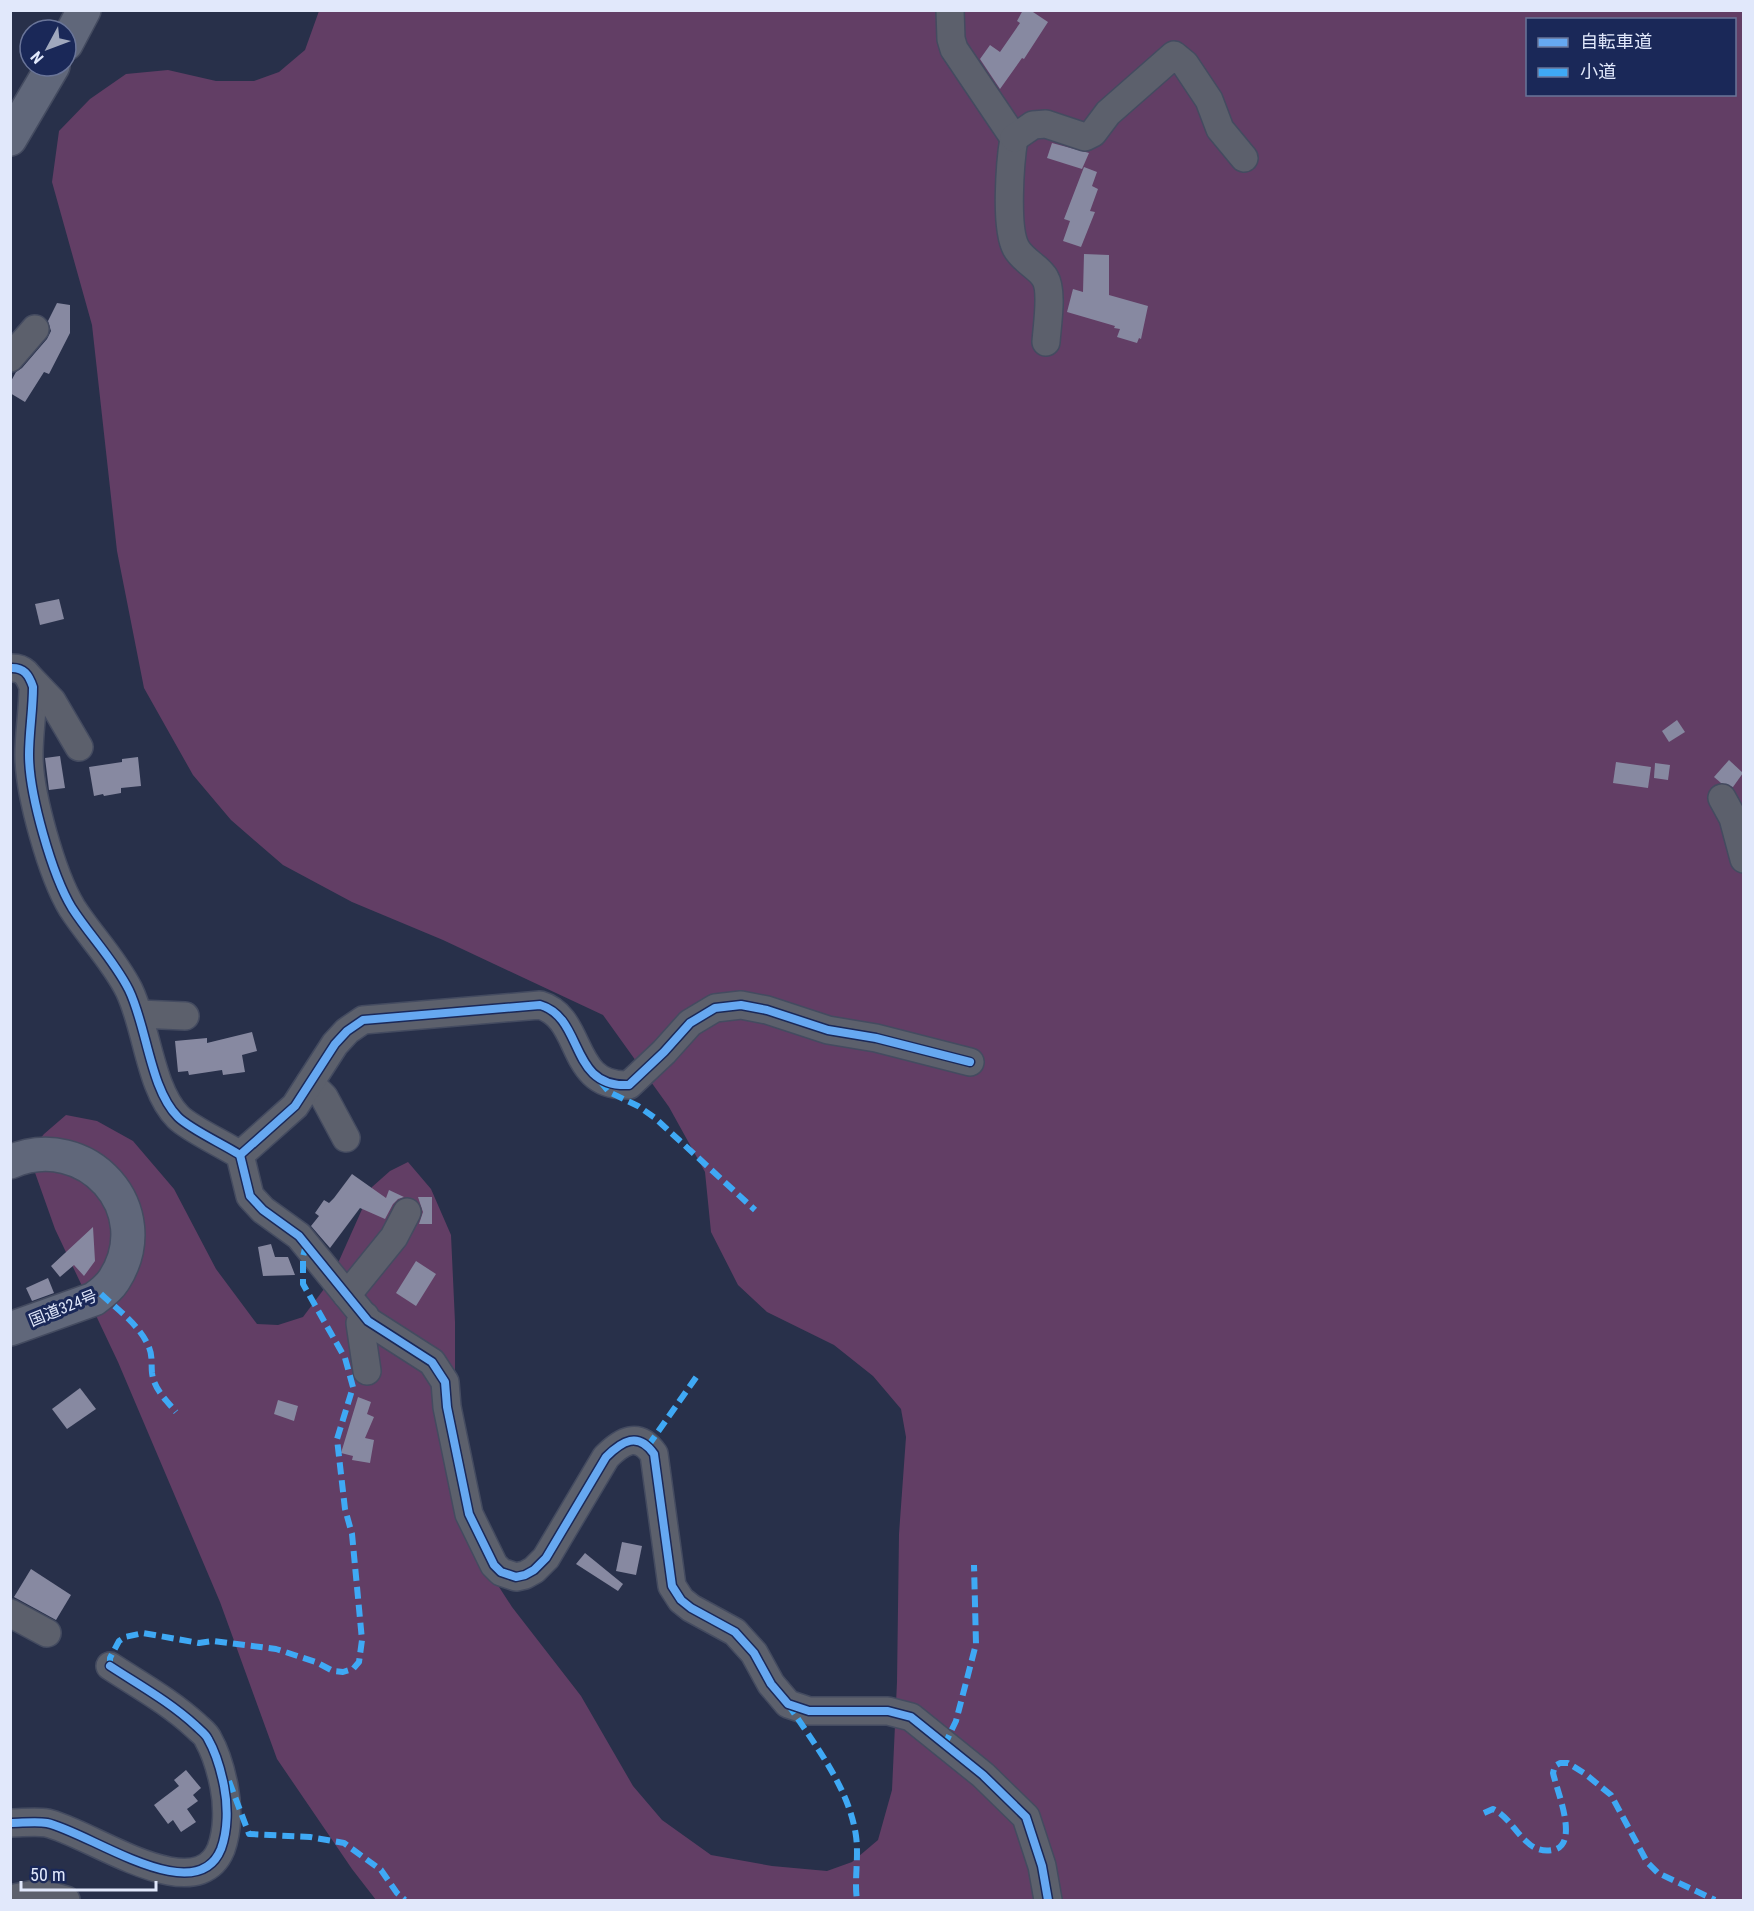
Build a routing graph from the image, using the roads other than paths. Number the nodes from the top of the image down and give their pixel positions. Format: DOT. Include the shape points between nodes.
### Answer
graph roads {
  1 [pos="950,10"];
  2 [pos="46,78"];
  3 [pos="1014,138"];
  4 [pos="10,139"];
  5 [pos="1244,158"];
  6 [pos="35,329"];
  7 [pos="1046,342"];
  8 [pos="10,358"];
  9 [pos="20,673"];
  10 [pos="79,747"];
  11 [pos="1722,798"];
  12 [pos="1743,860"];
  13 [pos="139,1014"];
  14 [pos="185,1016"];
  15 [pos="970,1062"];
  16 [pos="310,1083"];
  17 [pos="346,1138"];
  18 [pos="240,1155"];
  19 [pos="10,1162"];
  20 [pos="407,1212"];
  21 [pos="347,1294"];
  22 [pos="365,1316"];
  23 [pos="10,1329"];
  24 [pos="367,1371"];
  25 [pos="10,1613"];
  26 [pos="47,1633"];
  27 [pos="110,1666"];
  28 [pos="10,1823"];
  29 [pos="10,1899"];
  30 [pos="66,1900"];
  31 [pos="1048,1900"];
  1 -- 3 [label="street" via="954,49"];
  2 -- 4 [label="highway"];
  3 -- 5 [label="street" via="1033,125 1046,124 1085,137 1093,133 1108,113 1174,55 1185,64 1209,100 1220,129"];
  3 -- 7 [label="street" via="1011,235 1016,249 1045,277 1049,290"];
  6 -- 8 [label="street"];
  9 -- 10 [label="street" via="52,700"];
  9 -- 13 [label="street" via="33,687 29,756 39,820 59,879 73,909 120,973"];
  11 -- 12 [label="street" via="1733,818"];
  13 -- 14 [label="street"];
  13 -- 18 [label="street" via="157,1078 171,1109 179,1118"];
  15 -- 16 [label="street" via="828,1030 741,1005 715,1008 690,1023 629,1085 615,1086 600,1081 590,1071 559,1015 540,1005 363,1020 335,1044"];
  16 -- 17 [label="street" via="324,1097"];
  16 -- 18 [label="street" via="295,1106"];
  18 -- 21 [label="street" via="250,1196 299,1236"];
  19 -- 23 [label="highway, 国道324号" via="55,1153 83,1162 107,1179 116,1192 128,1233 119,1269 104,1292"];
  20 -- 21 [label="street" via="394,1237"];
  21 -- 22 [label="street"];
  22 -- 24 [label="street" via="360,1323"];
  22 -- 31 [label="street" via="432,1362 445,1382 470,1514 488,1556 501,1572 516,1577 525,1575 546,1558 606,1457 620,1443 633,1441 648,1446 654,1454 667,1564 672,1586 681,1600 735,1632 788,1704 809,1711 888,1711 911,1717 983,1774 1026,1817"];
  25 -- 26 [label="street"];
  27 -- 28 [label="street" via="180,1711 208,1737 225,1791 227,1818 217,1859 205,1870 176,1875 151,1869 46,1823"];
  29 -- 30 [label="street" via="40,1893"];
}
